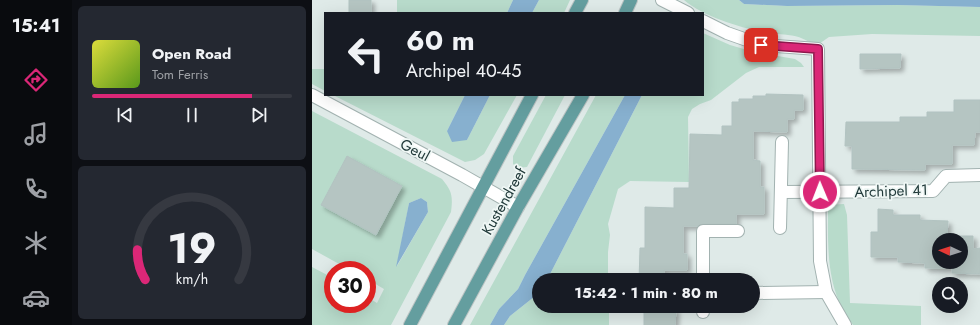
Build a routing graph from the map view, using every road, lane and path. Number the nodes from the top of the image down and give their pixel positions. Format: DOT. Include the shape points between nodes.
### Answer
graph roads {
  1 [pos="582,0"];
  2 [pos="631,0"];
  3 [pos="662,0"];
  4 [pos="576,12"];
  5 [pos="625,12"];
  6 [pos="686,12"];
  7 [pos="704,22"];
  8 [pos="312,95"];
  9 [pos="531,96"];
  10 [pos="582,96"];
  11 [pos="782,142"];
  12 [pos="980,175"];
  13 [pos="484,187"];
  14 [pos="781,192"];
  15 [pos="820,192"];
  16 [pos="518,208"];
  17 [pos="780,228"];
  18 [pos="738,231"];
  19 [pos="703,273"];
  20 [pos="826,292"];
  21 [pos="760,293"];
  22 [pos="410,325"];
  23 [pos="454,325"];
  24 [pos="845,325"];
  1 -- 4 [label="main road"];
  2 -- 5 [label="main road"];
  3 -- 6 [label="street"];
  7 -- 15 [label="street" via="761,45 818,49"];
  8 -- 13 [label="street, Geul"];
  9 -- 13 [label="main road, Kustendreef"];
  10 -- 16 [label="main road, Kustendreef"];
  11 -- 14 [label="street"];
  12 -- 15 [label="street, Archipel 41" via="946,176 933,191"];
  13 -- 16 [label="street, Geul"];
  13 -- 22 [label="main road, Kustendreef"];
  14 -- 15 [label="street, Archipel 41"];
  14 -- 17 [label="street"];
  15 -- 20 [label="street" via="820,261"];
  16 -- 23 [label="main road, Kustendreef"];
  18 -- 19 [label="street" via="703,231"];
  20 -- 21 [label="street"];
  20 -- 24 [label="street"];
}
